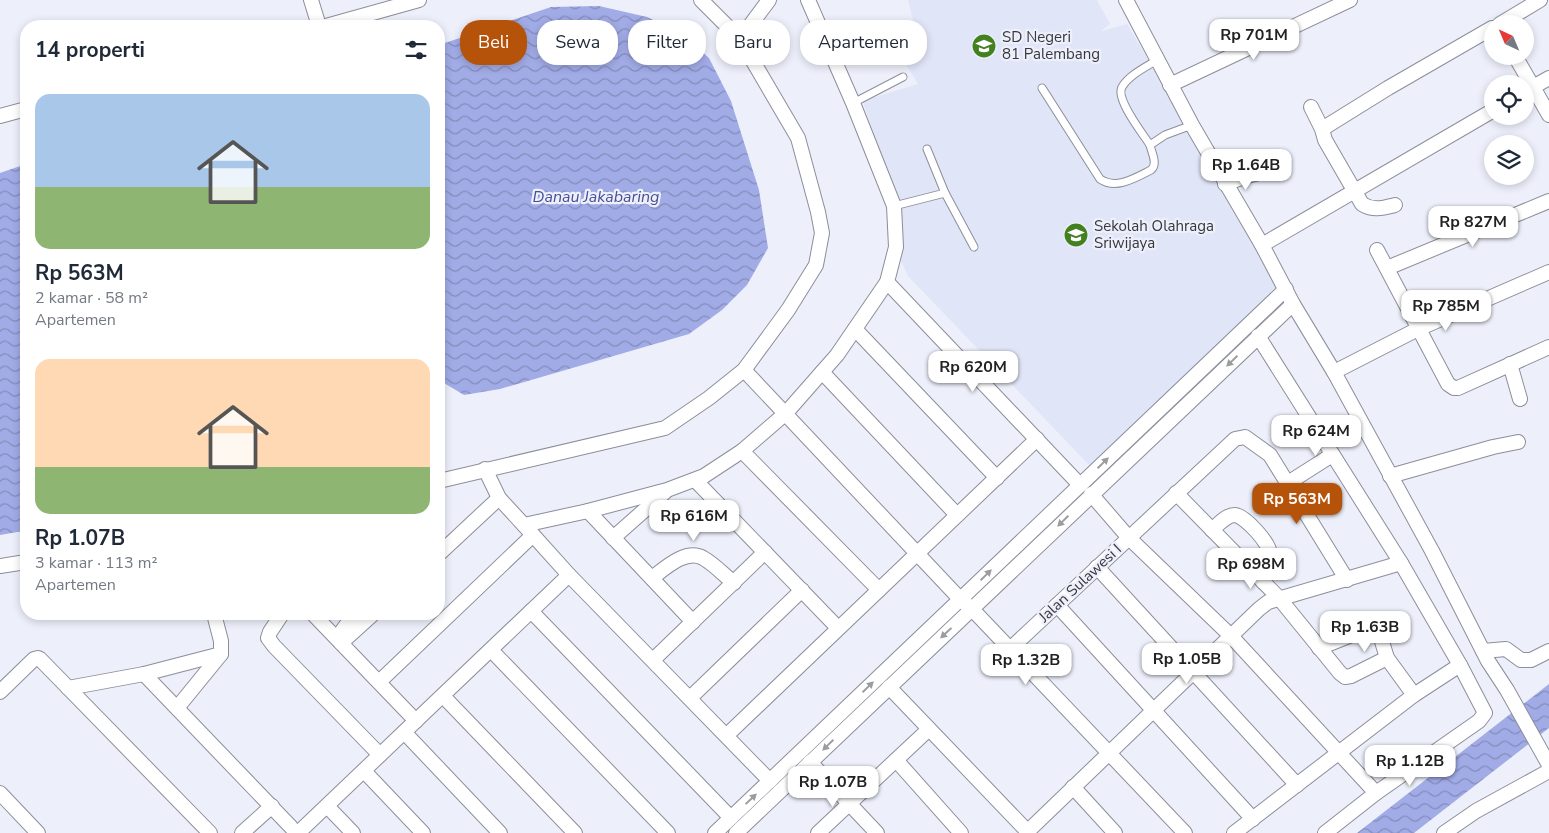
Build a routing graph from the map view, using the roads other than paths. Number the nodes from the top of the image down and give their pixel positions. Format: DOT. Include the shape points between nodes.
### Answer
graph roads {
  1 [pos="311,0"];
  2 [pos="415,0"];
  3 [pos="701,0"];
  4 [pos="768,0"];
  5 [pos="808,0"];
  6 [pos="1126,0"];
  7 [pos="1350,0"];
  8 [pos="1540,0"];
  9 [pos="1515,15"];
  10 [pos="317,20"];
  11 [pos="347,20"];
  12 [pos="721,20"];
  13 [pos="754,20"];
  14 [pos="1484,33"];
  15 [pos="1157,60"];
  16 [pos="755,65"];
  17 [pos="903,77"];
  18 [pos="1549,78"];
  19 [pos="1170,85"];
  20 [pos="1534,87"];
  21 [pos="1042,88"];
  22 [pos="1534,96"];
  23 [pos="853,103"];
  24 [pos="1311,107"];
  25 [pos="20,111"];
  26 [pos="1549,115"];
  27 [pos="0,116"];
  28 [pos="1484,116"];
  29 [pos="1192,125"];
  30 [pos="1322,129"];
  31 [pos="1150,146"];
  32 [pos="927,149"];
  33 [pos="1259,173"];
  34 [pos="1225,184"];
  35 [pos="1355,191"];
  36 [pos="944,193"];
  37 [pos="1549,201"];
  38 [pos="1395,205"];
  39 [pos="894,206"];
  40 [pos="1262,245"];
  41 [pos="974,247"];
  42 [pos="1377,250"];
  43 [pos="1387,268"];
  44 [pos="1549,272"];
  45 [pos="887,282"];
  46 [pos="1286,289"];
  47 [pos="1293,304"];
  48 [pos="854,329"];
  49 [pos="1418,329"];
  50 [pos="1258,336"];
  51 [pos="1549,347"];
  52 [pos="1510,364"];
  53 [pos="744,370"];
  54 [pos="822,372"];
  55 [pos="1334,372"];
  56 [pos="1520,399"];
  57 [pos="786,413"];
  58 [pos="1037,439"];
  59 [pos="1518,442"];
  60 [pos="742,451"];
  61 [pos="1332,455"];
  62 [pos="485,469"];
  63 [pos="1390,476"];
  64 [pos="997,478"];
  65 [pos="445,479"];
  66 [pos="695,480"];
  67 [pos="1288,483"];
  68 [pos="667,490"];
  69 [pos="1086,490"];
  70 [pos="1176,493"];
  71 [pos="499,498"];
  72 [pos="588,511"];
  73 [pos="957,515"];
  74 [pos="528,530"];
  75 [pos="1212,530"];
  76 [pos="457,537"];
  77 [pos="613,538"];
  78 [pos="1129,538"];
  79 [pos="445,540"];
  80 [pos="445,548"];
  81 [pos="765,552"];
  82 [pos="918,552"];
  83 [pos="20,563"];
  84 [pos="1401,563"];
  85 [pos="0,566"];
  86 [pos="1097,567"];
  87 [pos="570,575"];
  88 [pos="652,578"];
  89 [pos="1347,580"];
  90 [pos="1263,582"];
  91 [pos="734,583"];
  92 [pos="802,590"];
  93 [pos="879,590"];
  94 [pos="1279,598"];
  95 [pos="961,600"];
  96 [pos="1057,605"];
  97 [pos="972,609"];
  98 [pos="531,611"];
  99 [pos="445,614"];
  100 [pos="216,620"];
  101 [pos="278,620"];
  102 [pos="319,620"];
  103 [pos="351,620"];
  104 [pos="365,620"];
  105 [pos="439,620"];
  106 [pos="693,622"];
  107 [pos="838,628"];
  108 [pos="1231,636"];
  109 [pos="339,641"];
  110 [pos="1319,648"];
  111 [pos="1010,649"];
  112 [pos="491,650"];
  113 [pos="1549,650"];
  114 [pos="1483,651"];
  115 [pos="222,654"];
  116 [pos="1387,658"];
  117 [pos="653,660"];
  118 [pos="1460,665"];
  119 [pos="1194,672"];
  120 [pos="144,674"];
  121 [pos="378,682"];
  122 [pos="889,687"];
  123 [pos="68,688"];
  124 [pos="0,692"];
  125 [pos="1414,695"];
  126 [pos="443,696"];
  127 [pos="690,698"];
  128 [pos="177,708"];
  129 [pos="1153,710"];
  130 [pos="416,721"];
  131 [pos="929,729"];
  132 [pos="404,732"];
  133 [pos="727,735"];
  134 [pos="1109,752"];
  135 [pos="1339,752"];
  136 [pos="380,755"];
  137 [pos="896,760"];
  138 [pos="810,762"];
  139 [pos="1548,762"];
  140 [pos="364,771"];
  141 [pos="770,781"];
  142 [pos="1297,786"];
  143 [pos="1073,787"];
  144 [pos="0,792"];
  145 [pos="1376,793"];
  146 [pos="849,804"];
  147 [pos="272,806"];
  148 [pos="327,806"];
  149 [pos="731,818"];
  150 [pos="1253,819"];
  151 [pos="295,830"];
  152 [pos="1027,832"];
  153 [pos="38,833"];
  154 [pos="210,833"];
  155 [pos="242,833"];
  156 [pos="353,833"];
  157 [pos="423,833"];
  158 [pos="500,833"];
  159 [pos="575,833"];
  160 [pos="668,833"];
  161 [pos="716,833"];
  162 [pos="736,833"];
  163 [pos="818,833"];
  164 [pos="877,833"];
  165 [pos="961,833"];
  166 [pos="1115,833"];
  167 [pos="1185,833"];
  168 [pos="1234,833"];
  169 [pos="1325,833"];
  170 [pos="1444,833"];
  1 -- 10 [label="street"];
  2 -- 11 [label="street"];
  3 -- 12 [label="street"];
  4 -- 13 [label="street"];
  5 -- 23 [label="street"];
  6 -- 15 [label="street"];
  7 -- 19 [label="street"];
  8 -- 9 [label="street"];
  14 -- 30 [label="street"];
  15 -- 19 [label="street"];
  15 -- 31 [label="lane" via="1133,76 1120,93"];
  16 -- 53 [label="street" via="798,138 822,233 816,265"];
  17 -- 23 [label="lane"];
  18 -- 20 [label="street"];
  19 -- 29 [label="street"];
  21 -- 31 [label="lane" via="1103,181 1123,182 1154,168"];
  22 -- 26 [label="street"];
  23 -- 39 [label="street"];
  24 -- 30 [label="street"];
  25 -- 27 [label="street"];
  28 -- 35 [label="street"];
  29 -- 31 [label="lane" via="1165,135"];
  29 -- 34 [label="street"];
  30 -- 35 [label="street" via="1325,140"];
  32 -- 36 [label="lane"];
  33 -- 34 [label="street"];
  34 -- 40 [label="street"];
  35 -- 38 [label="street" via="1367,207"];
  35 -- 40 [label="street"];
  36 -- 39 [label="lane"];
  36 -- 41 [label="lane"];
  37 -- 43 [label="street"];
  39 -- 45 [label="street" via="896,247"];
  40 -- 46 [label="street"];
  42 -- 43 [label="street"];
  43 -- 49 [label="street"];
  44 -- 49 [label="street"];
  45 -- 48 [label="street"];
  45 -- 58 [label="street"];
  46 -- 47 [label="street"];
  69 -- 46 [label="street, one-way"];
  47 -- 50 [label="street"];
  47 -- 55 [label="street"];
  48 -- 54 [label="street"];
  48 -- 64 [label="street"];
  49 -- 52 [label="street" via="1448,384 1454,388"];
  49 -- 55 [label="street"];
  50 -- 61 [label="street"];
  50 -- 69 [label="street, one-way"];
  51 -- 52 [label="street"];
  52 -- 56 [label="street"];
  53 -- 57 [label="street"];
  53 -- 62 [label="street" via="665,428"];
  54 -- 57 [label="street"];
  54 -- 73 [label="street"];
  55 -- 63 [label="street"];
  57 -- 60 [label="street"];
  57 -- 82 [label="street"];
  58 -- 64 [label="street"];
  58 -- 69 [label="street"];
  59 -- 63 [label="street"];
  60 -- 66 [label="street"];
  60 -- 93 [label="street"];
  61 -- 67 [label="street"];
  61 -- 84 [label="street"];
  62 -- 65 [label="street"];
  62 -- 71 [label="street"];
  63 -- 114 [label="street"];
  64 -- 73 [label="street"];
  66 -- 68 [label="street"];
  66 -- 81 [label="street"];
  67 -- 70 [label="street, Jalan Sulawesi I" via="1270,455 1245,438 1235,439"];
  67 -- 89 [label="street, Jalan Sulawesi I"];
  68 -- 72 [label="street"];
  68 -- 77 [label="street"];
  69 -- 78 [label="street"];
  95 -- 69 [label="street, one-way"];
  69 -- 97 [label="street, one-way"];
  70 -- 75 [label="street"];
  70 -- 78 [label="street, Jalan Sulawesi I"];
  71 -- 74 [label="street"];
  71 -- 76 [label="street"];
  72 -- 74 [label="street"];
  72 -- 77 [label="street"];
  73 -- 82 [label="street"];
  74 -- 87 [label="street"];
  74 -- 99 [label="street"];
  75 -- 90 [label="street"];
  75 -- 90 [label="street" via="1226,517 1240,516 1265,540 1270,554"];
  76 -- 79 [label="street"];
  76 -- 80 [label="street"];
  77 -- 88 [label="street"];
  78 -- 86 [label="street, Jalan Sulawesi I"];
  78 -- 108 [label="street"];
  81 -- 91 [label="street"];
  81 -- 92 [label="street"];
  82 -- 93 [label="street"];
  82 -- 95 [label="street"];
  83 -- 85 [label="street"];
  84 -- 89 [label="street"];
  84 -- 118 [label="street"];
  86 -- 96 [label="street, Jalan Sulawesi I"];
  86 -- 119 [label="street"];
  87 -- 98 [label="street"];
  87 -- 117 [label="street"];
  88 -- 91 [label="street" via="673,561 688,556 702,557"];
  88 -- 106 [label="street"];
  89 -- 94 [label="street"];
  90 -- 94 [label="street"];
  91 -- 106 [label="street"];
  92 -- 107 [label="street"];
  92 -- 127 [label="street"];
  93 -- 107 [label="street"];
  94 -- 108 [label="street" via="1259,609"];
  94 -- 110 [label="street"];
  95 -- 97 [label="street"];
  141 -- 95 [label="street, one-way"];
  96 -- 111 [label="street, Jalan Sulawesi I"];
  96 -- 129 [label="street"];
  97 -- 111 [label="street"];
  97 -- 122 [label="street, one-way"];
  98 -- 112 [label="street"];
  98 -- 149 [label="street"];
  100 -- 115 [label="street"];
  101 -- 136 [label="street" via="268,638 274,646"];
  102 -- 109 [label="street"];
  103 -- 109 [label="street"];
  104 -- 109 [label="street"];
  105 -- 121 [label="street"];
  106 -- 117 [label="street"];
  107 -- 133 [label="street"];
  108 -- 119 [label="street"];
  108 -- 135 [label="street"];
  109 -- 121 [label="street"];
  110 -- 116 [label="street" via="1346,677"];
  110 -- 116 [label="street" via="1373,630 1380,635"];
  111 -- 134 [label="street"];
  112 -- 126 [label="street"];
  112 -- 160 [label="street"];
  113 -- 114 [label="street" via="1531,660 1521,660 1506,649"];
  114 -- 139 [label="street"];
  115 -- 120 [label="street"];
  115 -- 128 [label="street"];
  116 -- 125 [label="street"];
  117 -- 127 [label="street"];
  118 -- 125 [label="street"];
  118 -- 145 [label="street" via="1484,707 1484,717"];
  119 -- 129 [label="street"];
  119 -- 142 [label="street"];
  120 -- 123 [label="street"];
  120 -- 128 [label="street"];
  121 -- 130 [label="street"];
  122 -- 131 [label="street"];
  122 -- 138 [label="street, one-way"];
  123 -- 124 [label="street" via="38,658"];
  123 -- 154 [label="street"];
  125 -- 135 [label="street"];
  126 -- 130 [label="street"];
  126 -- 159 [label="street"];
  127 -- 133 [label="street"];
  128 -- 147 [label="street"];
  129 -- 134 [label="street"];
  129 -- 150 [label="street"];
  130 -- 132 [label="street"];
  131 -- 137 [label="street"];
  131 -- 152 [label="street"];
  132 -- 136 [label="street"];
  132 -- 158 [label="street"];
  133 -- 141 [label="street"];
  134 -- 143 [label="street"];
  134 -- 167 [label="street"];
  135 -- 142 [label="street"];
  135 -- 145 [label="street"];
  136 -- 140 [label="street"];
  137 -- 146 [label="street"];
  137 -- 165 [label="street"];
  138 -- 146 [label="street"];
  138 -- 162 [label="street"];
  139 -- 170 [label="street"];
  140 -- 148 [label="street"];
  140 -- 157 [label="street"];
  149 -- 141 [label="street, one-way"];
  142 -- 150 [label="street"];
  143 -- 152 [label="street"];
  143 -- 166 [label="street"];
  144 -- 153 [label="street"];
  145 -- 169 [label="street"];
  146 -- 163 [label="street"];
  146 -- 164 [label="street"];
  147 -- 151 [label="street"];
  147 -- 155 [label="street"];
  148 -- 151 [label="street"];
  148 -- 156 [label="street"];
  149 -- 161 [label="street"];
  150 -- 168 [label="street"];
}
